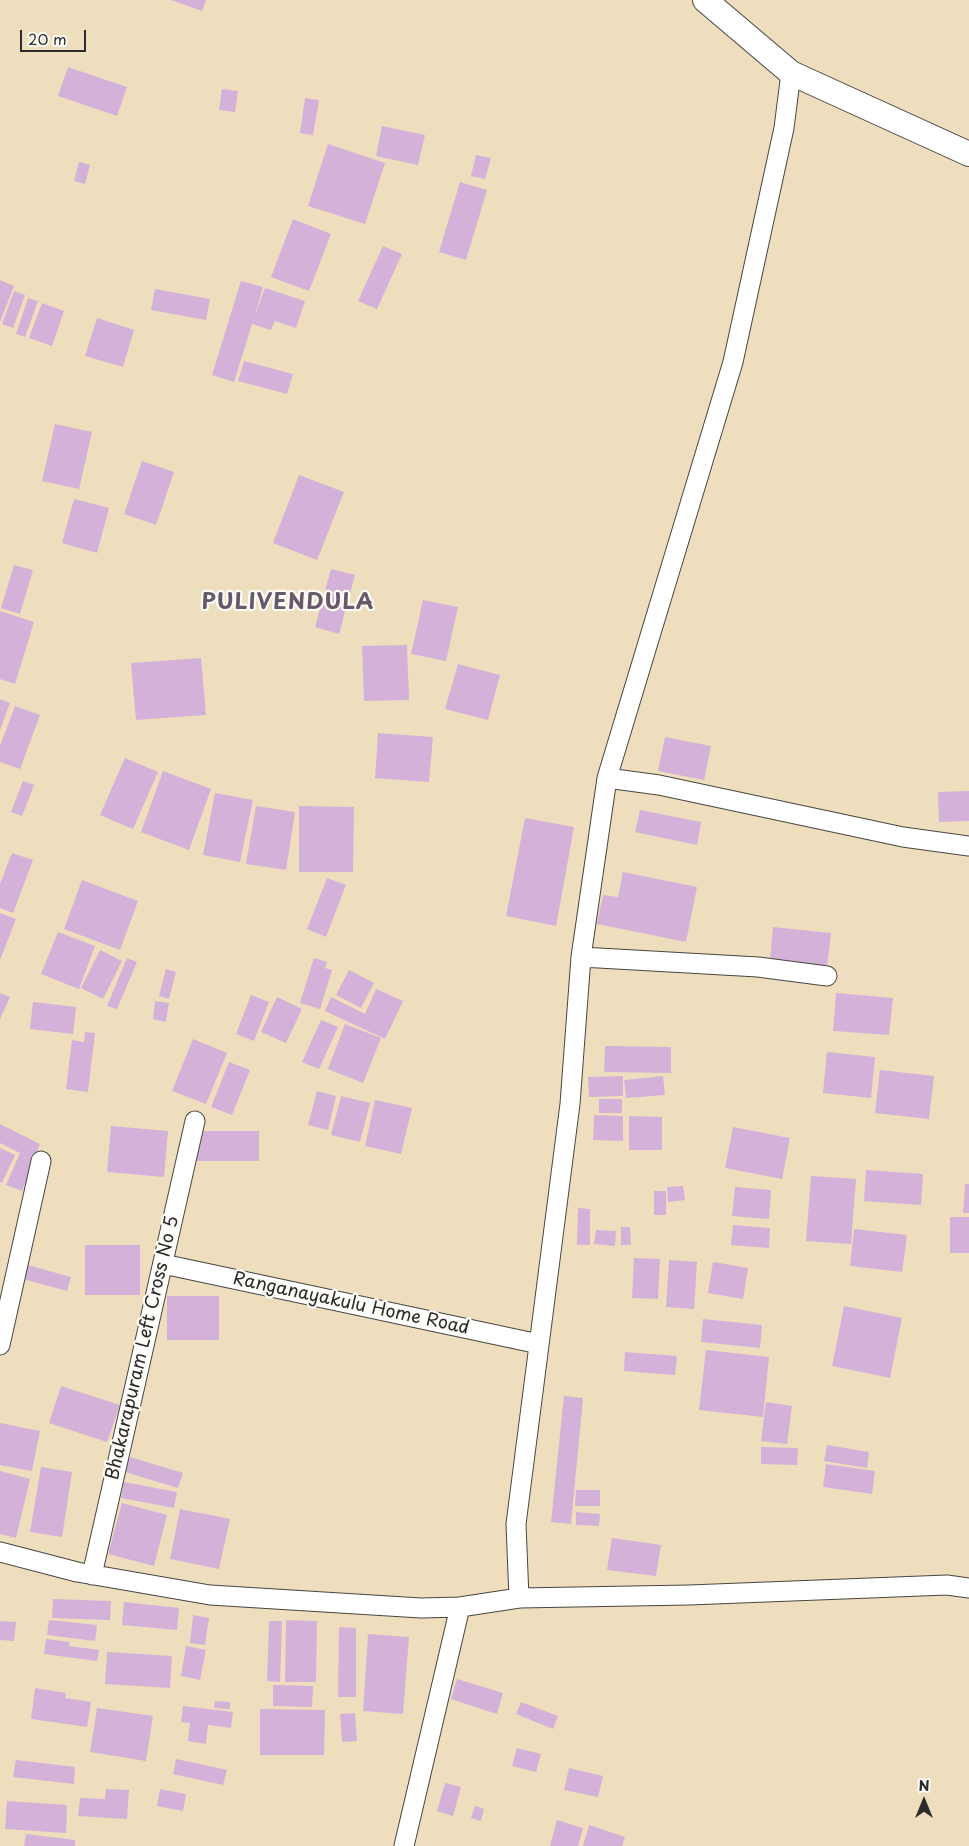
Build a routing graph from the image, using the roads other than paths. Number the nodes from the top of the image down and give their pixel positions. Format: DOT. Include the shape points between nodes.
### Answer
graph roads {
  1 [pos="705,0"];
  2 [pos="791,73"];
  3 [pos="969,154"];
  4 [pos="607,778"];
  5 [pos="969,846"];
  6 [pos="581,957"];
  7 [pos="827,976"];
  8 [pos="195,1121"];
  9 [pos="41,1161"];
  10 [pos="162,1264"];
  11 [pos="539,1344"];
  12 [pos="0,1345"];
  13 [pos="0,1552"];
  14 [pos="92,1575"];
  15 [pos="969,1588"];
  16 [pos="519,1598"];
  17 [pos="460,1607"];
  18 [pos="404,1846"];
  1 -- 2 [label="street"];
  2 -- 3 [label="street"];
  2 -- 4 [label="street" via="784,128 733,362"];
  4 -- 5 [label="street" via="659,785 903,837"];
  4 -- 6 [label="street"];
  6 -- 7 [label="street" via="758,967"];
  6 -- 11 [label="street" via="570,1104"];
  8 -- 10 [label="street, Bhakarapuram Left Cross No 5"];
  9 -- 12 [label="street"];
  10 -- 11 [label="street, Ranganayakulu Home Road"];
  10 -- 14 [label="street, Bhakarapuram Left Cross No 5"];
  11 -- 16 [label="street" via="516,1524"];
  13 -- 14 [label="street"];
  14 -- 17 [label="street" via="210,1595 422,1608"];
  15 -- 16 [label="street" via="947,1585"];
  16 -- 17 [label="street"];
  17 -- 18 [label="street"];
}
